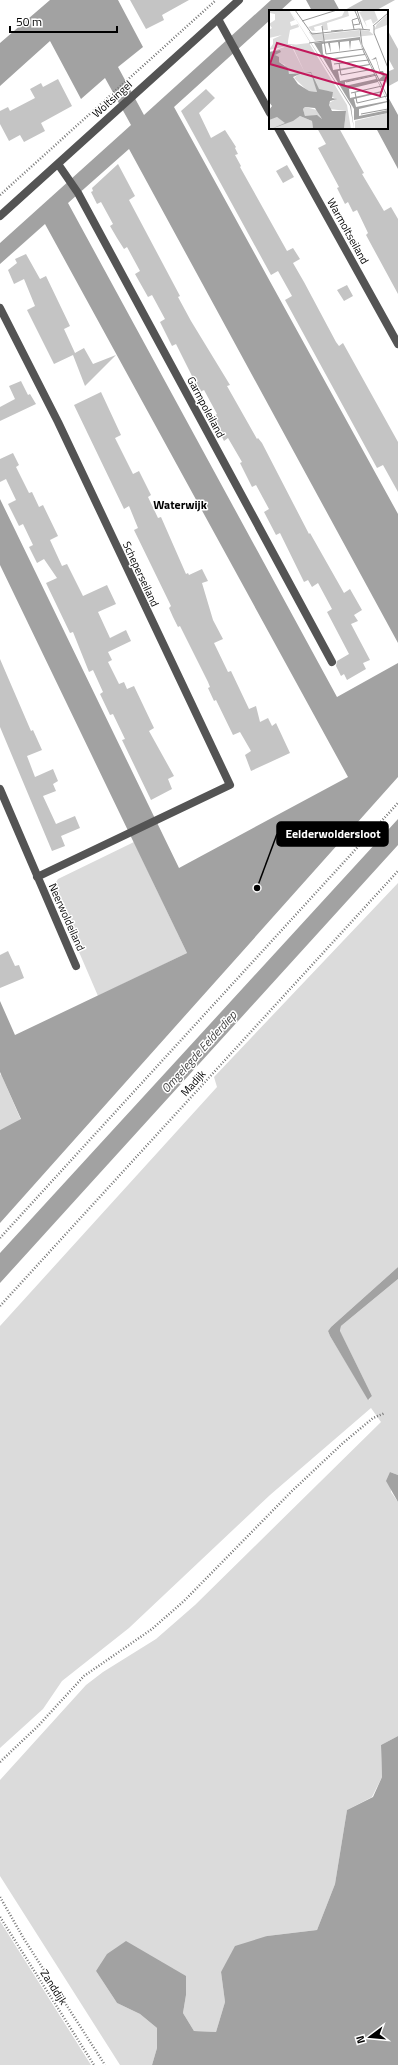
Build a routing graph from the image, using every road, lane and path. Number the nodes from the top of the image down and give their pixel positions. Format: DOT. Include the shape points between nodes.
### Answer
graph roads {
  1 [pos="216,0"];
  2 [pos="239,0"];
  3 [pos="218,19"];
  4 [pos="269,111"];
  5 [pos="279,129"];
  6 [pos="58,164"];
  7 [pos="0,196"];
  8 [pos="0,216"];
  9 [pos="0,308"];
  10 [pos="398,344"];
  11 [pos="332,662"];
  12 [pos="0,789"];
  13 [pos="398,803"];
  14 [pos="166,815"];
  15 [pos="398,871"];
  16 [pos="38,877"];
  17 [pos="76,966"];
  18 [pos="0,1238"];
  19 [pos="0,1306"];
  20 [pos="385,1413"];
  21 [pos="0,1762"];
  22 [pos="0,1897"];
  23 [pos="0,1917"];
  24 [pos="94,2065"];
  25 [pos="105,2065"];
  1 -- 7 [label="path"];
  2 -- 3 [label="street, Woltsingel"];
  3 -- 4 [label="street"];
  3 -- 6 [label="street, Woltsingel"];
  5 -- 10 [label="street, Warmoltseiland"];
  6 -- 8 [label="street, Woltsingel"];
  6 -- 11 [label="street, Garmpoleiland" via="78,193"];
  9 -- 14 [label="street, Scheperseiland" via="58,422 230,785"];
  12 -- 16 [label="street, Neerwoldeiland"];
  13 -- 18 [label="path"];
  14 -- 16 [label="street, Neerwoldeiland"];
  15 -- 19 [label="path, Madijk"];
  16 -- 17 [label="street, Neerwoldeiland"];
  20 -- 21 [label="path" via="373,1418 342,1443 184,1601 152,1629 84,1676 38,1726"];
  22 -- 25 [label="path"];
  23 -- 24 [label="path, Zanddijk"];
}
